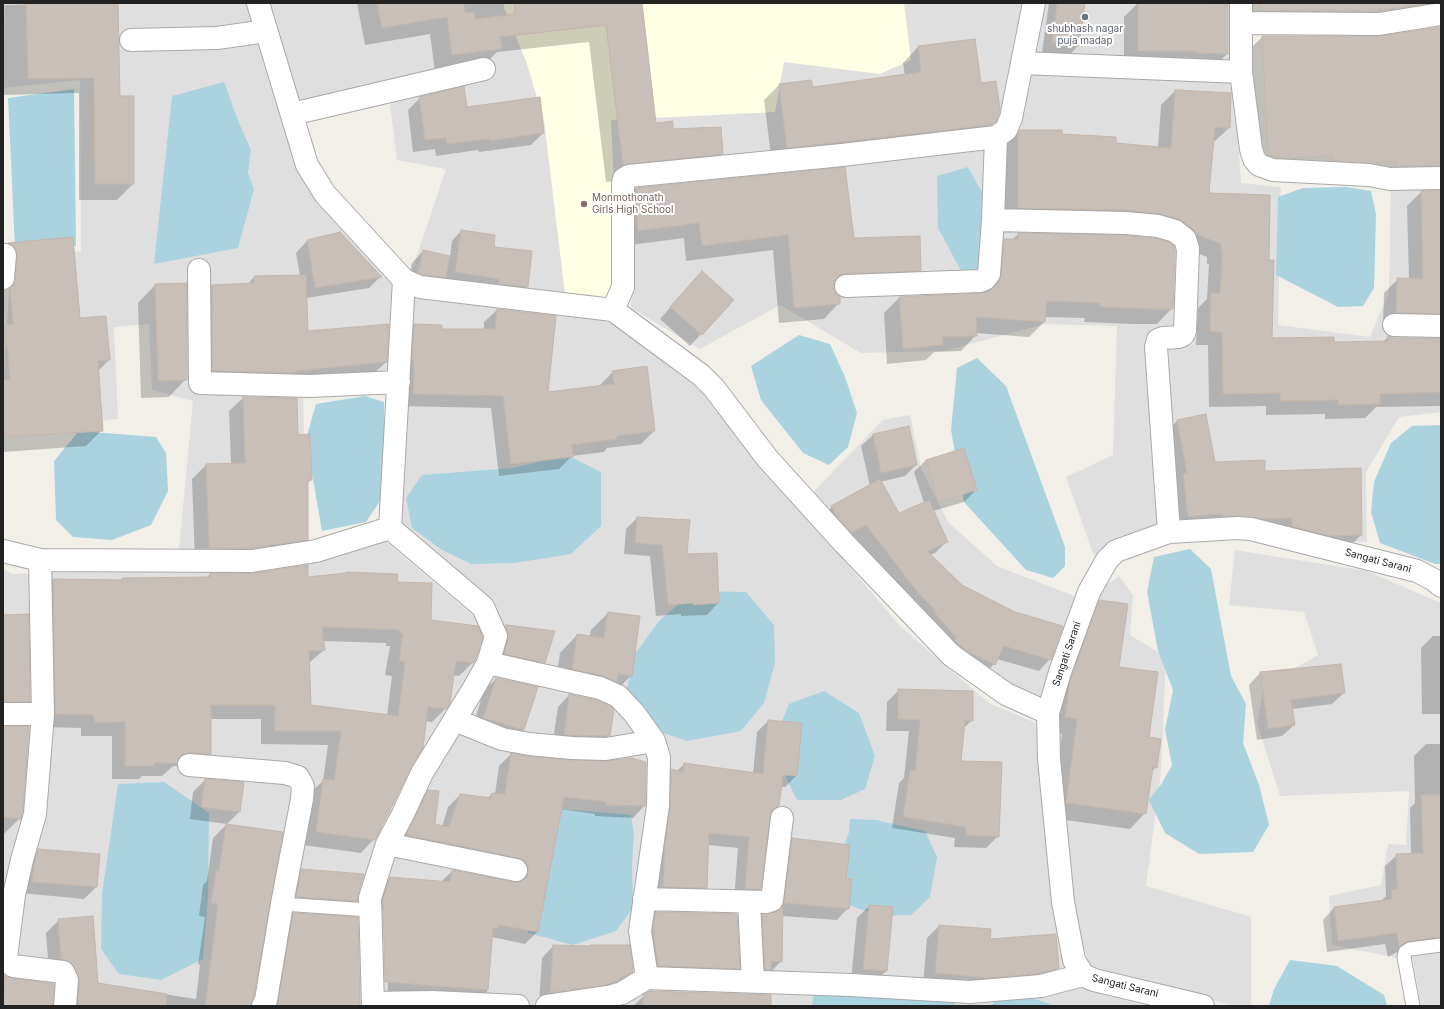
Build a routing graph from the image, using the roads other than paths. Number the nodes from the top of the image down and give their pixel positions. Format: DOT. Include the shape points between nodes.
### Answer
graph roads {
  1 [pos="1034,3"];
  2 [pos="261,4"];
  3 [pos="1241,13"];
  4 [pos="1441,14"];
  5 [pos="266,31"];
  6 [pos="131,40"];
  7 [pos="1022,63"];
  8 [pos="484,69"];
  9 [pos="1242,72"];
  10 [pos="292,114"];
  11 [pos="996,137"];
  12 [pos="1441,178"];
  13 [pos="993,220"];
  14 [pos="5,255"];
  15 [pos="199,270"];
  16 [pos="3,278"];
  17 [pos="404,280"];
  18 [pos="846,286"];
  19 [pos="613,310"];
  20 [pos="1394,325"];
  21 [pos="1441,326"];
  22 [pos="398,382"];
  23 [pos="390,528"];
  24 [pos="1169,532"];
  25 [pos="3,550"];
  26 [pos="40,560"];
  27 [pos="1441,586"];
  28 [pos="488,663"];
  29 [pos="1048,713"];
  30 [pos="3,714"];
  31 [pos="43,714"];
  32 [pos="455,720"];
  33 [pos="654,741"];
  34 [pos="189,765"];
  35 [pos="782,818"];
  36 [pos="387,844"];
  37 [pos="516,870"];
  38 [pos="644,899"];
  39 [pos="749,902"];
  40 [pos="282,904"];
  41 [pos="369,910"];
  42 [pos="1441,945"];
  43 [pos="5,957"];
  44 [pos="1083,975"];
  45 [pos="647,978"];
  46 [pos="753,981"];
  47 [pos="969,999"];
  48 [pos="373,1004"];
  49 [pos="65,1006"];
  50 [pos="263,1006"];
  51 [pos="518,1006"];
  52 [pos="547,1006"];
  53 [pos="1203,1006"];
  54 [pos="1413,1006"];
  1 -- 7 [label="street"];
  2 -- 5 [label="street"];
  3 -- 4 [label="street" via="1379,24"];
  3 -- 9 [label="street"];
  5 -- 6 [label="street" via="217,38"];
  5 -- 10 [label="street"];
  7 -- 9 [label="street"];
  7 -- 11 [label="street" via="1011,118 1006,130"];
  8 -- 10 [label="street"];
  9 -- 12 [label="street" via="1251,149 1259,165 1273,170 1369,175 1390,179"];
  10 -- 17 [label="street" via="307,164 325,194"];
  11 -- 13 [label="street"];
  11 -- 19 [label="street" via="629,176 623,183 623,287"];
  13 -- 18 [label="street" via="989,274 985,279"];
  13 -- 24 [label="street" via="1150,225 1175,230 1185,239 1188,249 1185,331 1179,337 1158,340 1156,347"];
  14 -- 16 [label="street"];
  15 -- 22 [label="street" via="200,383 310,386"];
  17 -- 19 [label="street" via="420,287"];
  17 -- 22 [label="street"];
  19 -- 29 [label="street" via="714,388 767,458 951,655 1006,694"];
  20 -- 21 [label="street"];
  22 -- 23 [label="street"];
  23 -- 26 [label="street" via="316,551 252,561"];
  23 -- 28 [label="street" via="483,607 496,636"];
  24 -- 27 [label="street, Sangati Sarani" via="1251,529 1417,571"];
  24 -- 29 [label="street, Sangati Sarani" via="1116,551 1107,560 1089,592"];
  25 -- 26 [label="street"];
  26 -- 31 [label="street"];
  28 -- 32 [label="street"];
  28 -- 33 [label="street" via="600,688 618,696"];
  29 -- 44 [label="street, Sangati Sarani" via="1049,759 1063,902 1074,960"];
  30 -- 31 [label="street"];
  31 -- 43 [label="street" via="35,814 14,894"];
  32 -- 33 [label="street" via="502,739 528,744 606,749"];
  32 -- 36 [label="street" via="422,773"];
  33 -- 38 [label="street" via="659,757 658,806"];
  34 -- 40 [label="street" via="285,773 298,778 303,786 302,799"];
  35 -- 39 [label="street" via="772,900"];
  36 -- 37 [label="street"];
  36 -- 41 [label="street" via="370,898"];
  38 -- 39 [label="street"];
  38 -- 45 [label="street" via="640,931"];
  39 -- 46 [label="street"];
  40 -- 41 [label="lane"];
  40 -- 50 [label="street"];
  41 -- 48 [label="street"];
  42 -- 54 [label="lane" via="1405,952"];
  43 -- 49 [label="street" via="13,966 63,972 67,980"];
  44 -- 47 [label="street" via="1041,986"];
  44 -- 53 [label="street, Sangati Sarani" via="1094,980"];
  45 -- 46 [label="street"];
  45 -- 52 [label="street" via="622,993 608,997"];
  46 -- 47 [label="street" via="851,985"];
  48 -- 51 [label="street" via="432,1002"];
}
